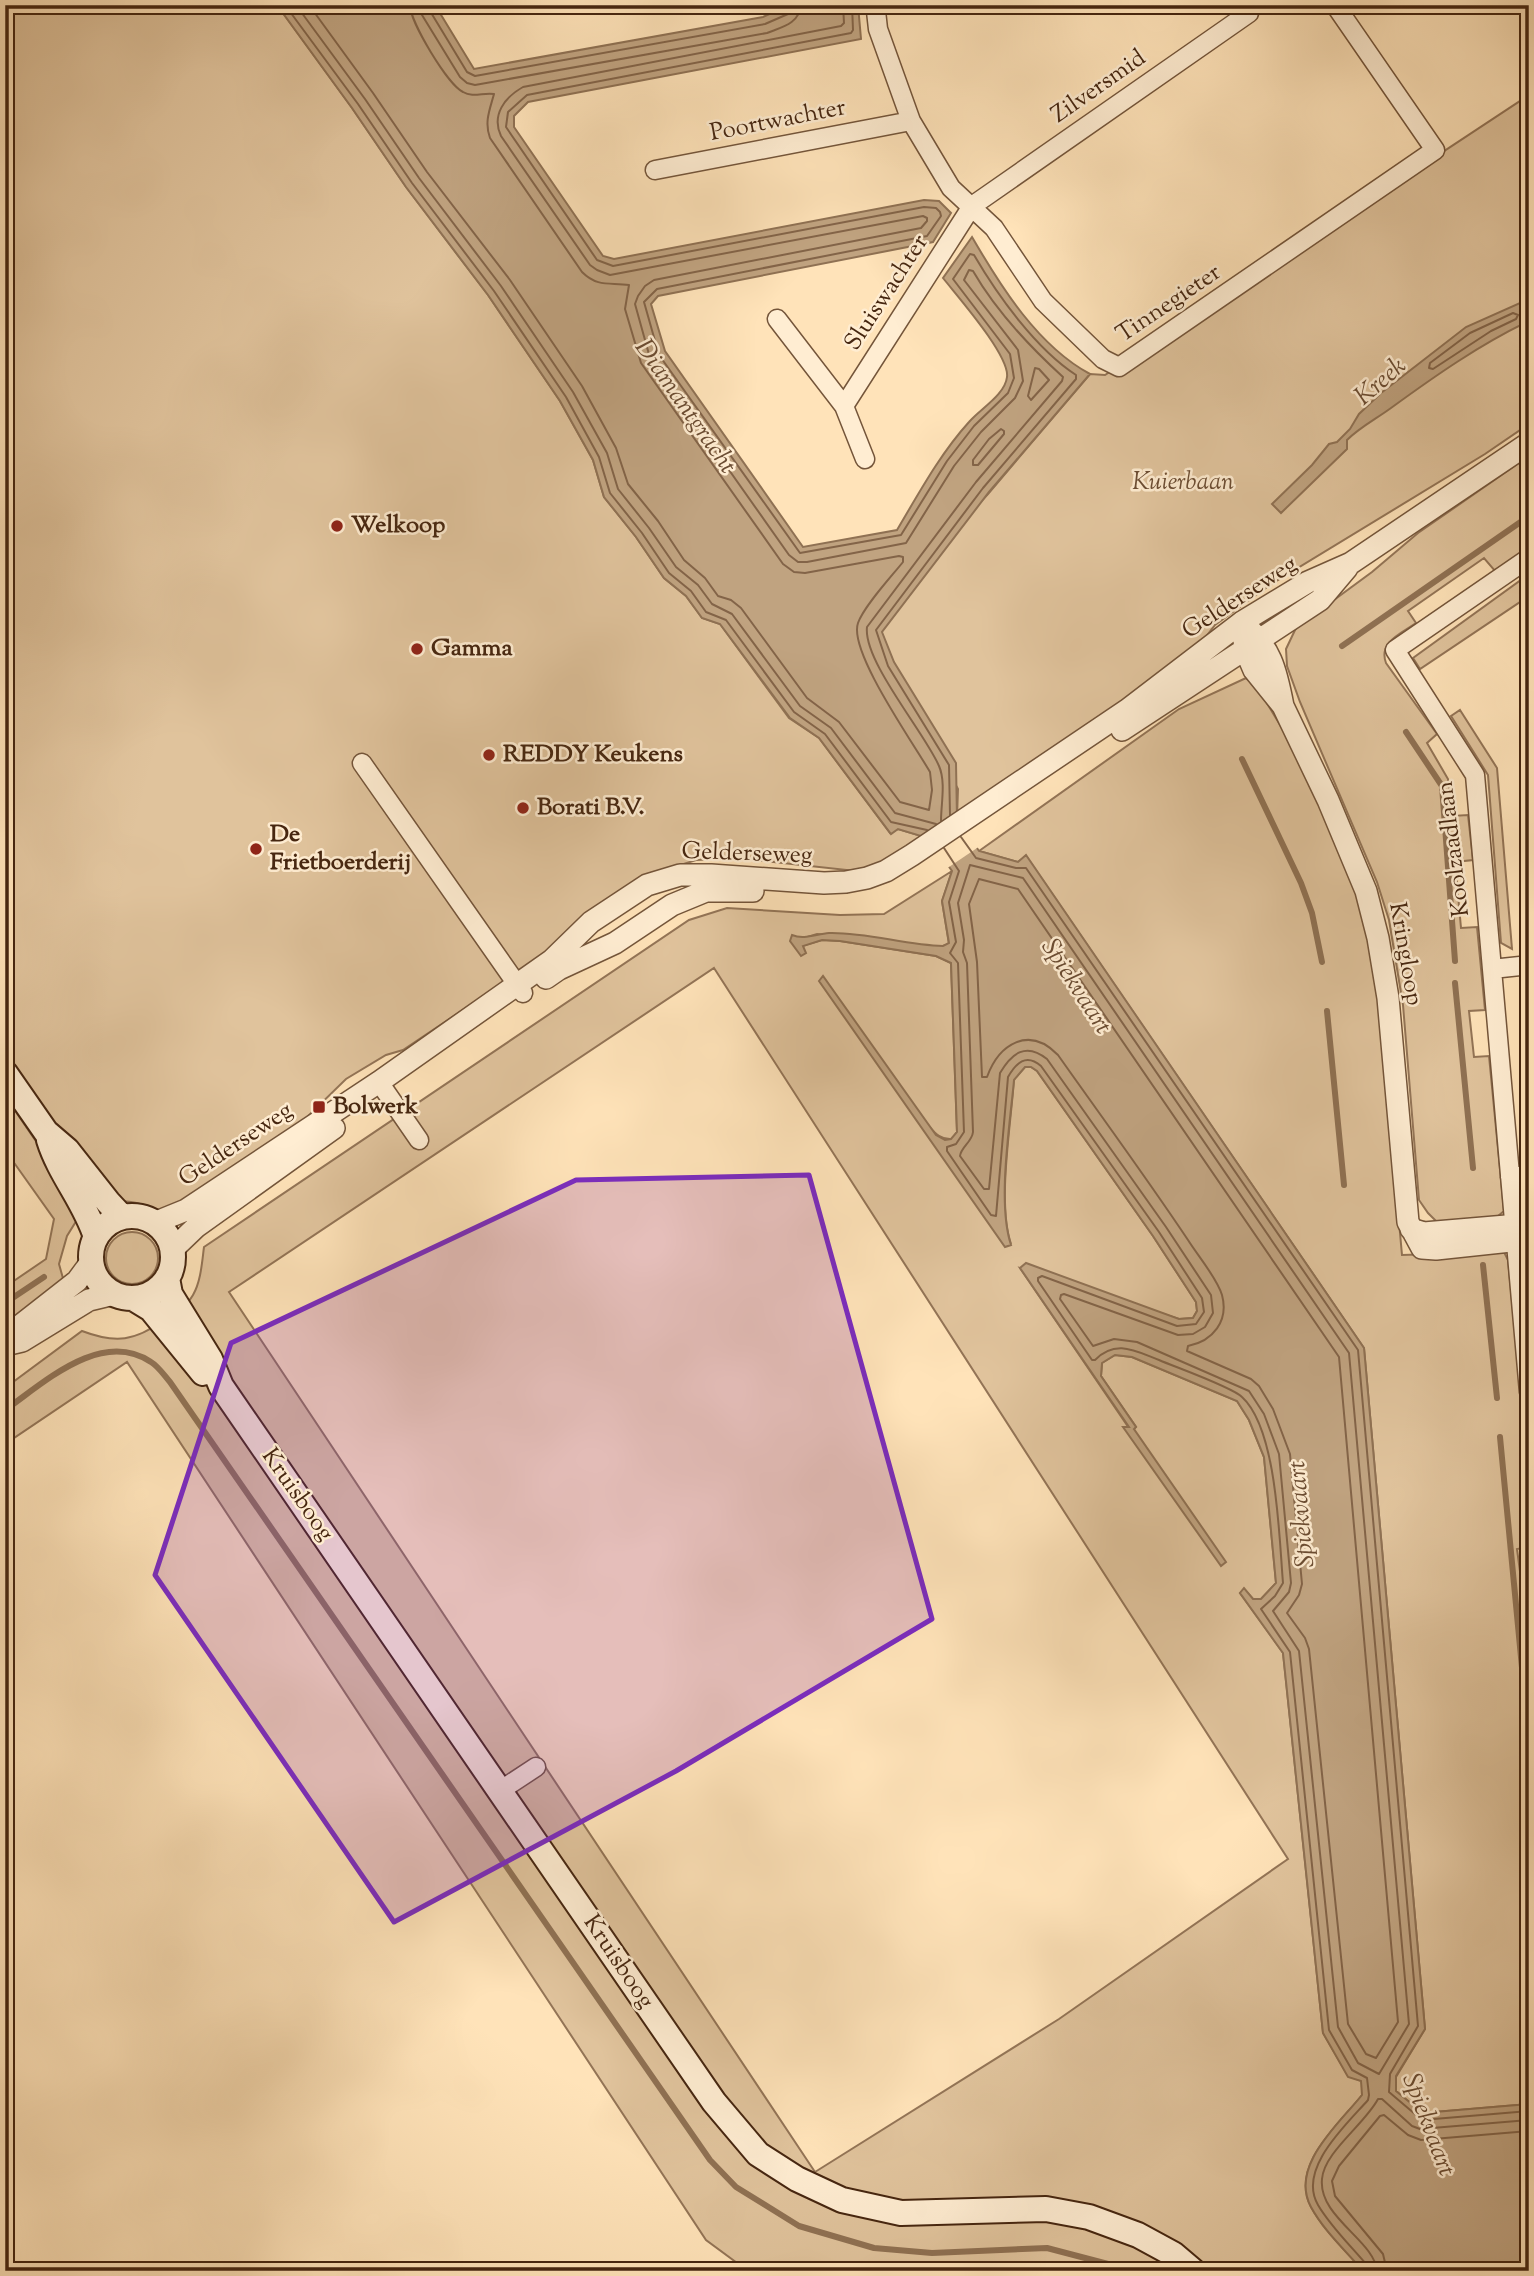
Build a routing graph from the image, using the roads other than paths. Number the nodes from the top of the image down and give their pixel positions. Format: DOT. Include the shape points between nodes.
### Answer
graph roads {
  1 [pos="879,5"];
  2 [pos="1250,5"];
  3 [pos="1335,5"];
  4 [pos="911,121"];
  5 [pos="655,170"];
  6 [pos="972,206"];
  7 [pos="778,319"];
  8 [pos="844,406"];
  9 [pos="1529,443"];
  10 [pos="865,459"];
  11 [pos="1529,558"];
  12 [pos="1351,563"];
  13 [pos="1242,622"];
  14 [pos="1253,644"];
  15 [pos="362,763"];
  16 [pos="981,816"];
  17 [pos="916,861"];
  18 [pos="1529,965"];
  19 [pos="1492,969"];
  20 [pos="520,989"];
  21 [pos="5,1073"];
  22 [pos="382,1086"];
  23 [pos="46,1132"];
  24 [pos="419,1140"];
  25 [pos="1529,1175"];
  26 [pos="1510,1177"];
  27 [pos="122,1217"];
  28 [pos="154,1223"];
  29 [pos="1522,1232"];
  30 [pos="96,1237"];
  31 [pos="172,1250"];
  32 [pos="91,1262"];
  33 [pos="167,1278"];
  34 [pos="124,1296"];
  35 [pos="5,1344"];
  36 [pos="221,1386"];
  37 [pos="1529,1392"];
  38 [pos="536,1768"];
  39 [pos="500,1790"];
  40 [pos="1193,2271"];
  1 -- 4 [label="street, Tinnegieter" via="878,29"];
  2 -- 6 [label="street, Zilversmid" via="1249,13"];
  3 -- 6 [label="street, Tinnegieter" via="1435,150 1119,367 1103,359 1043,301 994,228"];
  4 -- 5 [label="street, Poortwachter"];
  4 -- 6 [label="street, Tinnegieter" via="951,188"];
  6 -- 8 [label="street, Sluiswachter"];
  7 -- 8 [label="street, Sluiswachter"];
  8 -- 10 [label="street, Sluiswachter"];
  9 -- 12 [label="street, Gelderseweg"];
  11 -- 19 [label="street, Koolzaadlaan" via="1395,650 1475,775"];
  12 -- 13 [label="street, Gelderseweg" via="1308,582"];
  12 -- 14 [label="street, Gelderseweg" via="1320,600"];
  13 -- 14 [label="street, Kringloop"];
  13 -- 16 [label="street, Gelderseweg"];
  14 -- 16 [label="street, Gelderseweg"];
  14 -- 29 [label="street, Kringloop" via="1278,677 1283,706 1366,891 1388,998 1411,1229 1424,1233"];
  15 -- 20 [label="street"];
  16 -- 17 [label="street, Gelderseweg"];
  17 -- 20 [label="street, Gelderseweg" via="872,892 858,894 706,891 672,905 615,943"];
  17 -- 20 [label="street, Gelderseweg" via="846,882 712,874 680,875 647,885 591,922"];
  18 -- 19 [label="street"];
  19 -- 26 [label="street, Koolzaadlaan"];
  20 -- 22 [label="street, Gelderseweg"];
  21 -- 23 [label="main road"];
  22 -- 24 [label="street"];
  22 -- 28 [label="street, Gelderseweg" via="186,1210"];
  22 -- 31 [label="street, Gelderseweg"];
  23 -- 27 [label="main road" via="67,1150"];
  23 -- 30 [label="main road" via="55,1161 90,1217"];
  25 -- 26 [label="street"];
  26 -- 29 [label="street, Koolzaadlaan"];
  27 -- 28 [label="main road"];
  27 -- 30 [label="main road"];
  28 -- 31 [label="main road"];
  29 -- 37 [label="street, Koolzaadlaan"];
  30 -- 32 [label="main road"];
  31 -- 33 [label="main road"];
  32 -- 34 [label="main road" via="103,1286"];
  32 -- 35 [label="street" via="77,1281 17,1328"];
  33 -- 34 [label="main road" via="155,1291"];
  33 -- 36 [label="main road, Kruisboog" via="170,1294"];
  34 -- 35 [label="street" via="89,1300 22,1340"];
  34 -- 36 [label="main road, Kruisboog" via="151,1309 200,1371"];
  36 -- 39 [label="main road, Kruisboog"];
  38 -- 39 [label="street"];
  39 -- 40 [label="main road, Kruisboog" via="714,2102 758,2154 842,2200 901,2213 1046,2209 1089,2217 1138,2235"];
}
